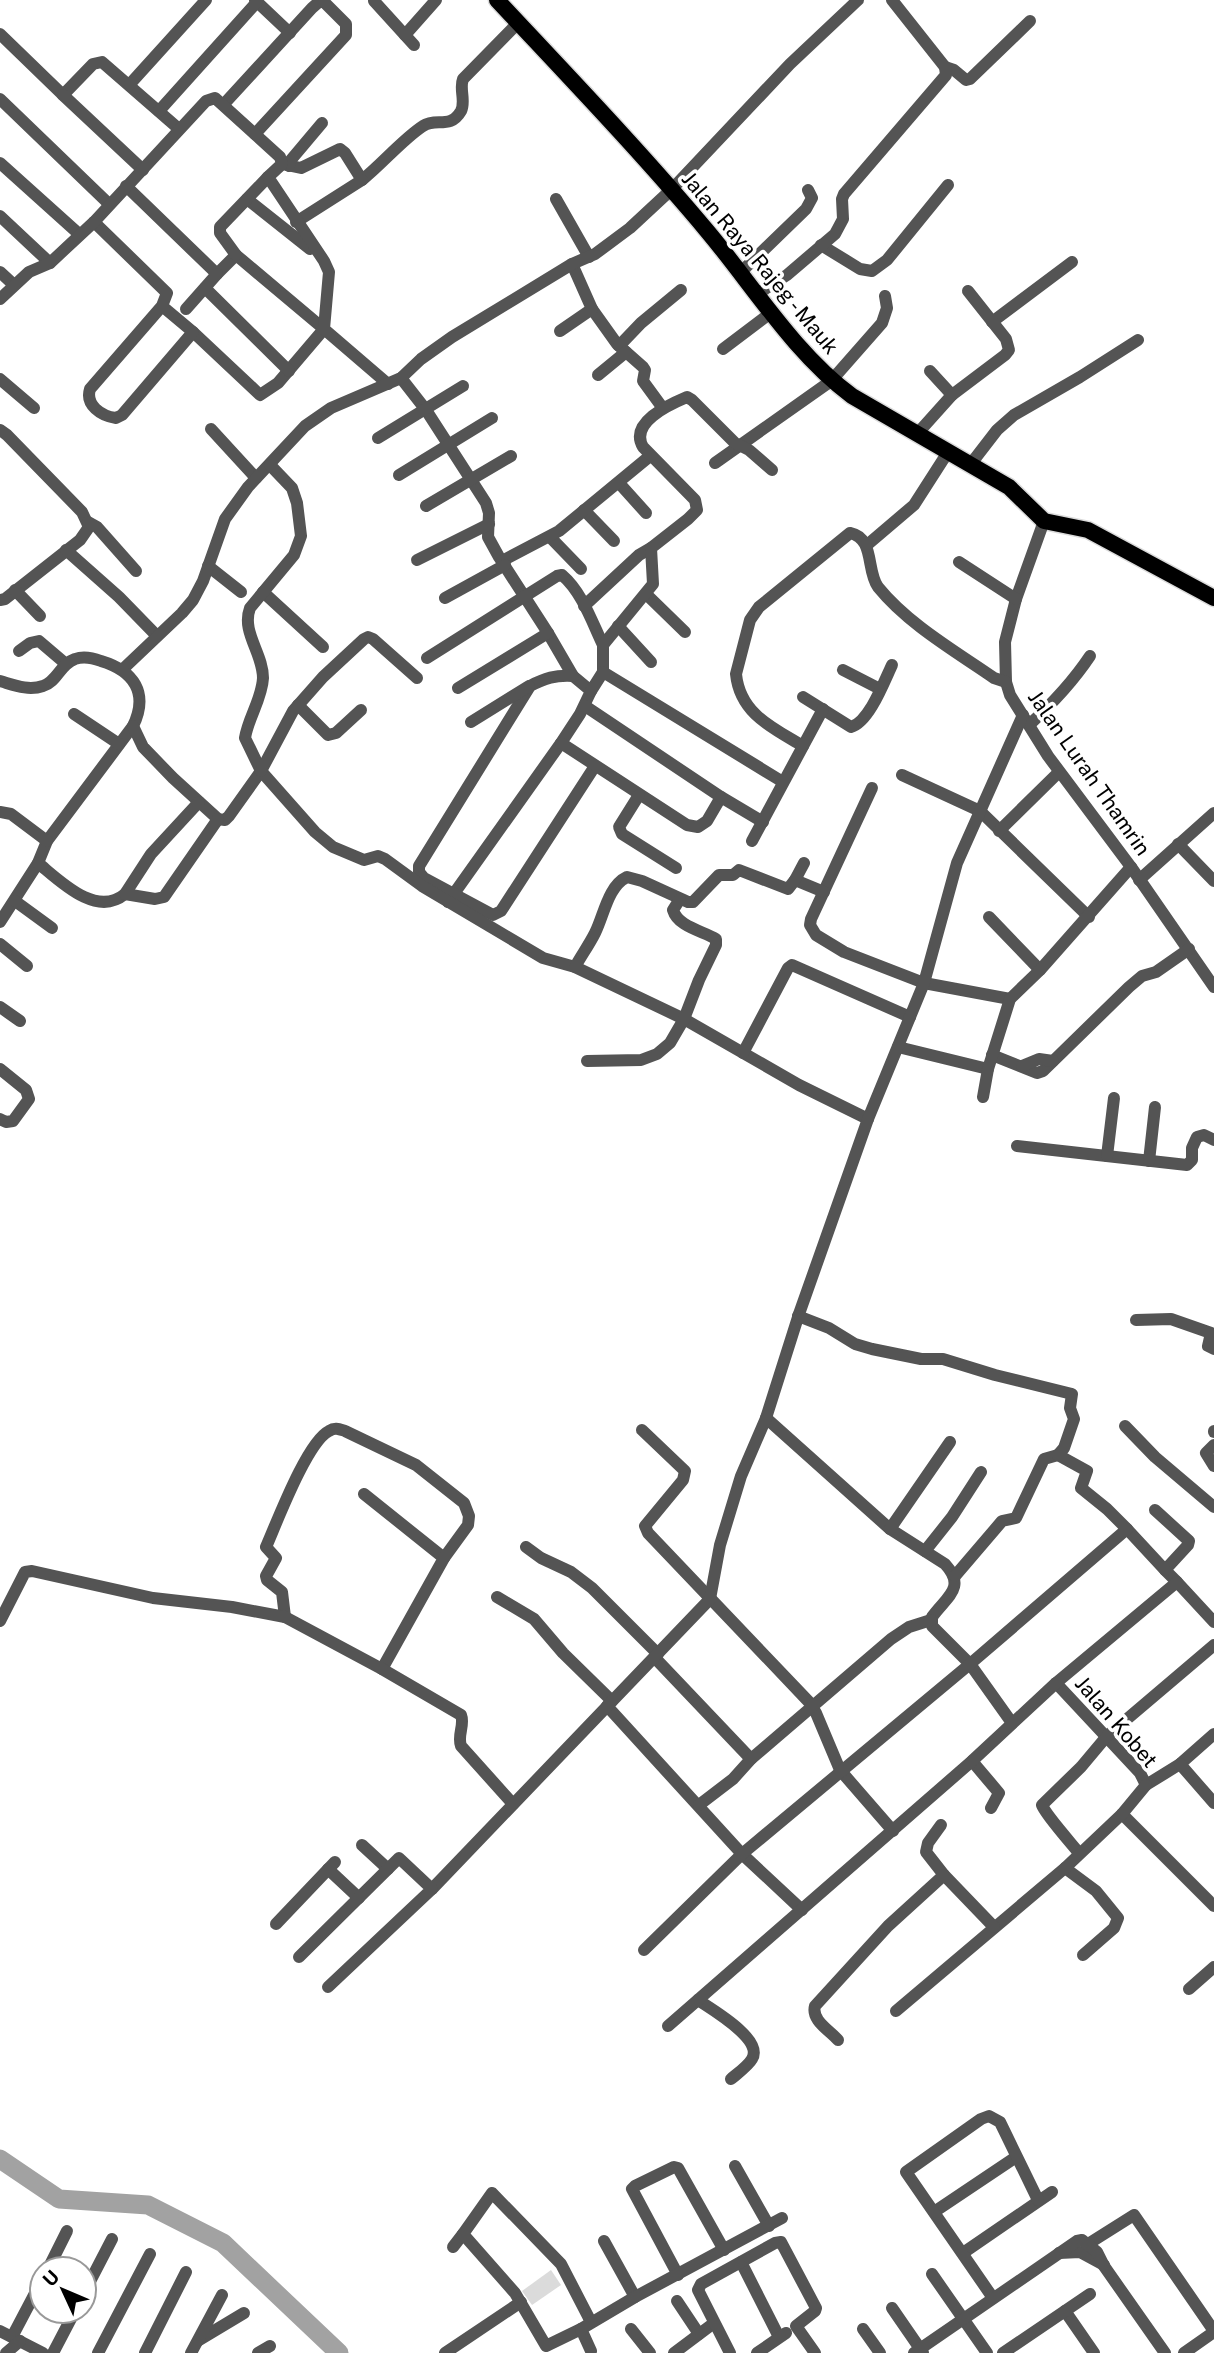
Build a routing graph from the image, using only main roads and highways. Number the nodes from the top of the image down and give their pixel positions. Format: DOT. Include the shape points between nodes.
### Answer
graph roads {
  1 [pos="497,0"];
  2 [pos="1212,594"];
  1 -- 2 [label="main road, Jalan Raya Rajeg - Mauk" via="672,189 831,381 1009,487 1044,521 1088,530"];
}
